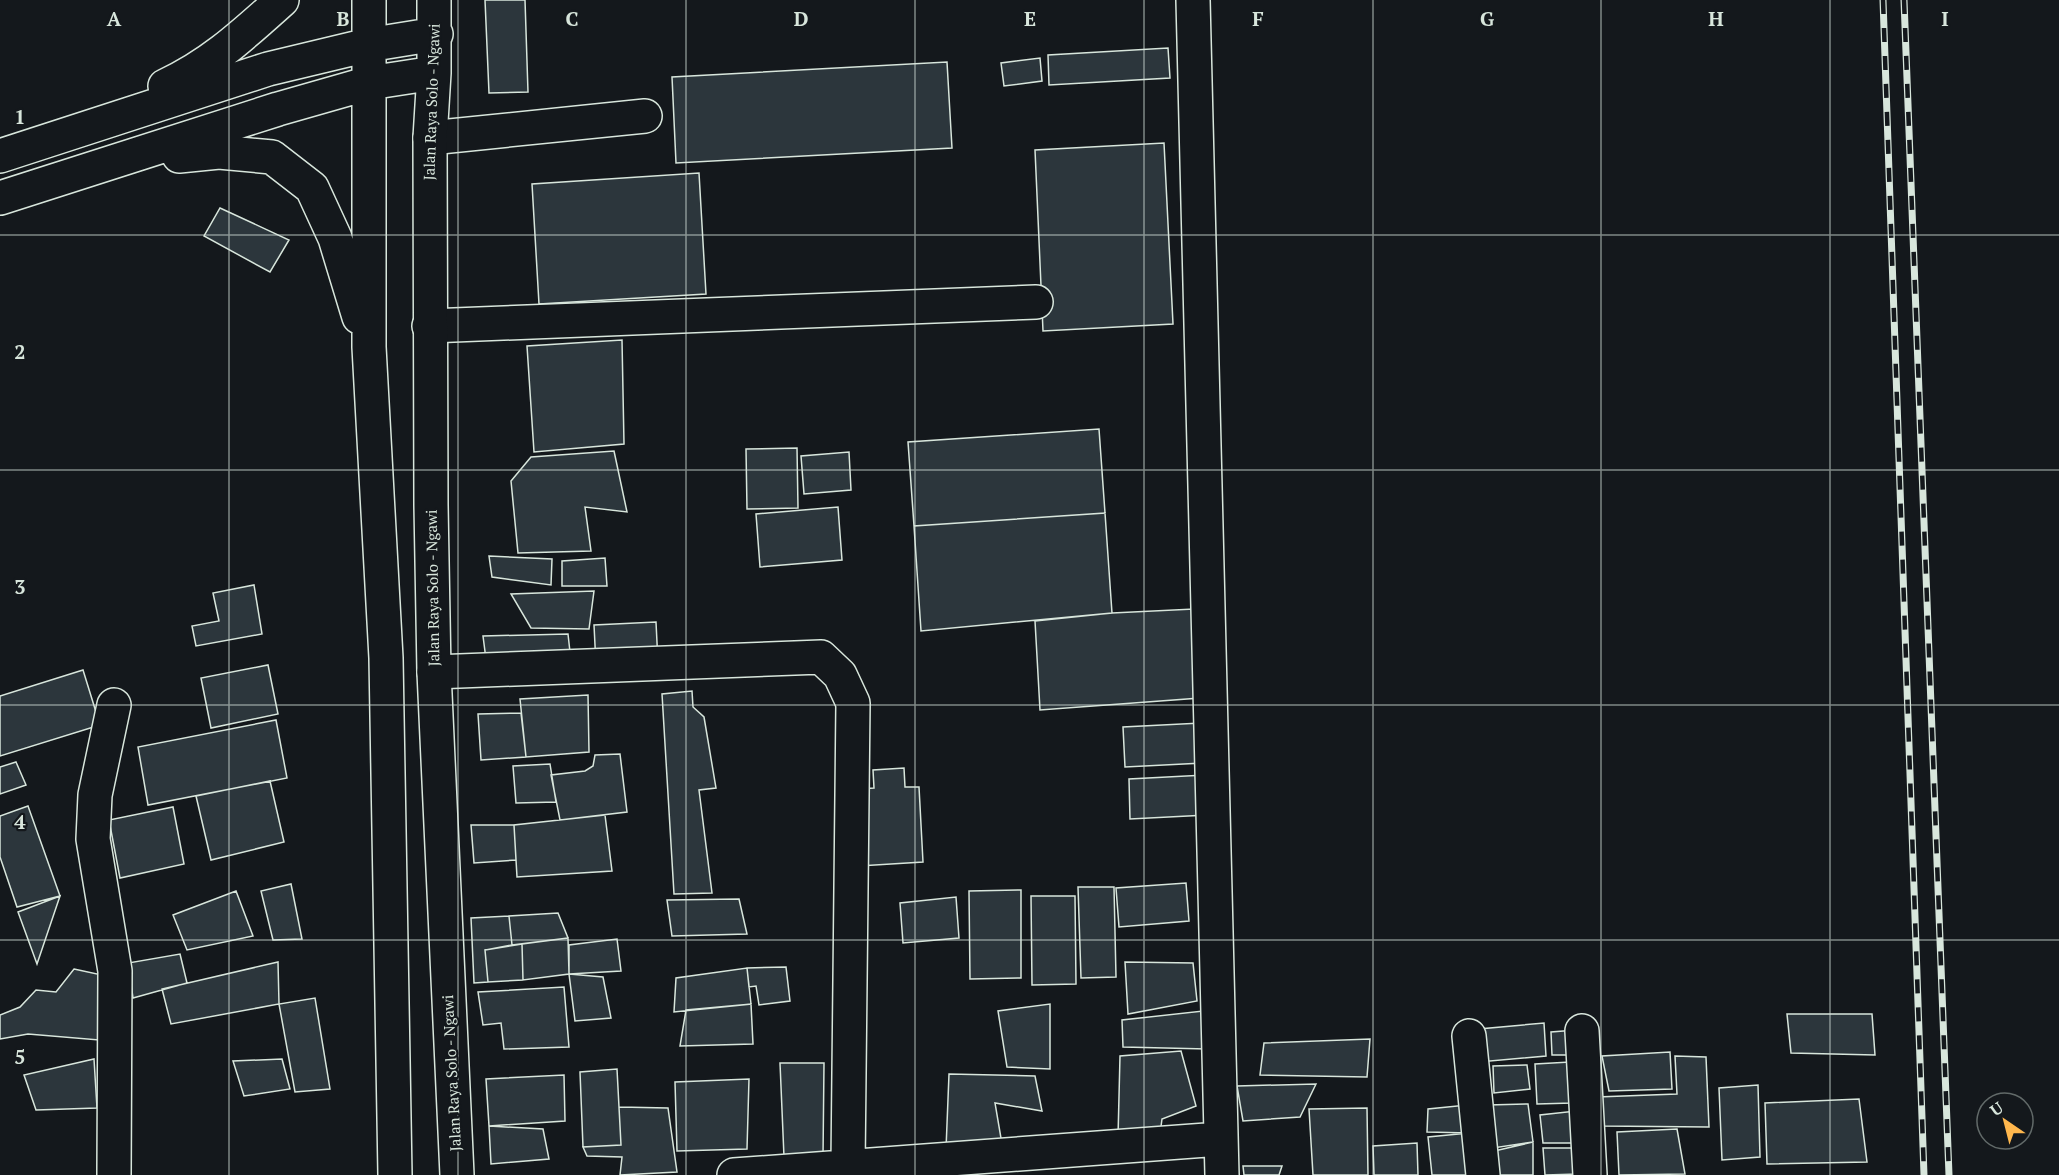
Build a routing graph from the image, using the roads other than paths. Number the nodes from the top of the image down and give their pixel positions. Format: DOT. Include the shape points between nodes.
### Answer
graph roads {
  1 [pos="282,0"];
  2 [pos="369,0"];
  3 [pos="434,0"];
  4 [pos="1193,0"];
  5 [pos="436,34"];
  6 [pos="368,45"];
  7 [pos="434,73"];
  8 [pos="369,83"];
  9 [pos="645,116"];
  10 [pos="430,138"];
  11 [pos="43,141"];
  12 [pos="0,156"];
  13 [pos="108,165"];
  14 [pos="0,198"];
  15 [pos="1036,302"];
  16 [pos="429,326"];
  17 [pos="369,347"];
  18 [pos="434,672"];
  19 [pos="114,705"];
  20 [pos="1582,1031"];
  21 [pos="1469,1036"];
  22 [pos="1220,1139"];
  23 [pos="848,1166"];
  24 [pos="114,1175"];
  25 [pos="395,1175"];
  26 [pos="457,1175"];
  27 [pos="734,1175"];
  28 [pos="1222,1175"];
  29 [pos="1483,1175"];
  30 [pos="1590,1175"];
  1 -- 11 [label="main road" via="231,47 190,75"];
  2 -- 6 [label="main road"];
  3 -- 5 [label="main road, Jalan Raya Solo - Ngawi"];
  4 -- 22 [label="main road"];
  5 -- 6 [label="main road"];
  5 -- 7 [label="main road, Jalan Raya Solo - Ngawi"];
  6 -- 8 [label="main road"];
  6 -- 11 [label="main road" via="268,69"];
  7 -- 8 [label="main road"];
  7 -- 10 [label="main road, Jalan Raya Solo - Ngawi"];
  8 -- 13 [label="main road"];
  8 -- 17 [label="main road"];
  9 -- 10 [label="main road"];
  10 -- 16 [label="main road, Jalan Raya Solo - Ngawi"];
  11 -- 12 [label="main road"];
  13 -- 14 [label="main road"];
  13 -- 17 [label="main road" via="219,152 272,157 312,188 334,238"];
  15 -- 16 [label="main road"];
  16 -- 18 [label="main road, Jalan Raya Solo - Ngawi"];
  17 -- 25 [label="main road" via="386,658"];
  18 -- 23 [label="main road" via="821,657 840,675 853,703"];
  18 -- 26 [label="main road, Jalan Raya Solo - Ngawi"];
  19 -- 24 [label="main road" via="95,795 93,839 115,971"];
  20 -- 30 [label="main road"];
  21 -- 29 [label="main road"];
  22 -- 23 [label="main road"];
  22 -- 28 [label="main road"];
  23 -- 27 [label="main road"];
}
